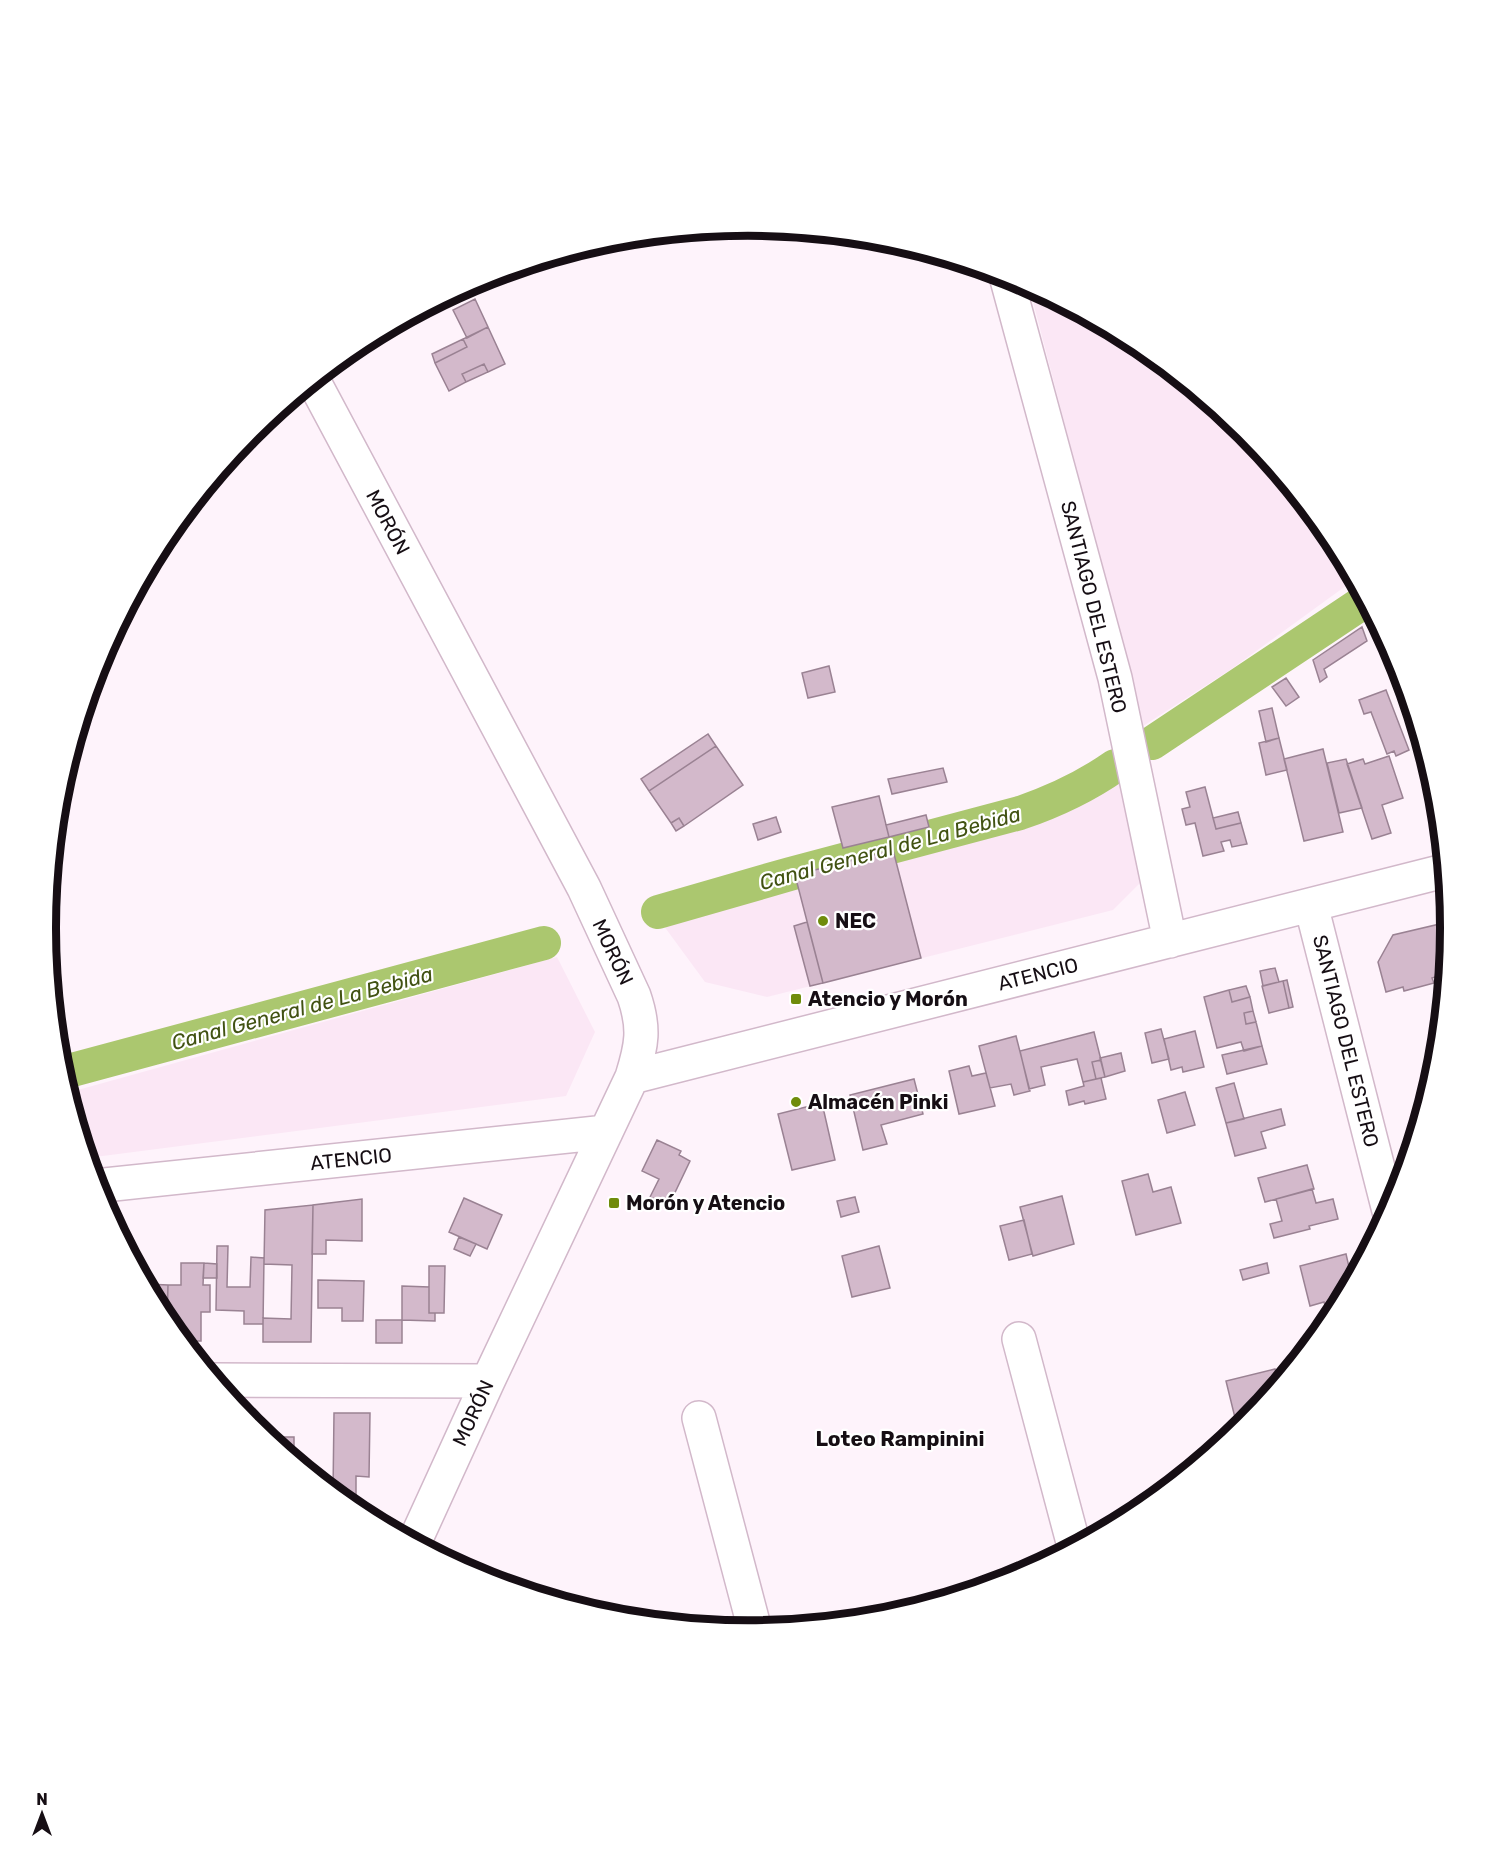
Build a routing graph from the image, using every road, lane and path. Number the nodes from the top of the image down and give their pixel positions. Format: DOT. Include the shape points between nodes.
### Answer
graph roads {
  1 [pos="1009,288"];
  2 [pos="317,387"];
  3 [pos="1437,874"];
  4 [pos="1311,905"];
  5 [pos="1170,941"];
  6 [pos="632,1077"];
  7 [pos="606,1132"];
  8 [pos="105,1185"];
  9 [pos="1385,1197"];
  10 [pos="1019,1339"];
  11 [pos="224,1380"];
  12 [pos="488,1381"];
  13 [pos="699,1418"];
  14 [pos="417,1536"];
  15 [pos="1072,1539"];
  16 [pos="752,1620"];
  1 -- 5 [label="street, SANTIAGO DEL ESTERO" via="1115,678"];
  2 -- 6 [label="street, MORÓN" via="584,888 629,985 642,1026 642,1046"];
  3 -- 4 [label="street, ATENCIO"];
  4 -- 5 [label="street, ATENCIO"];
  4 -- 9 [label="street, SANTIAGO DEL ESTERO"];
  5 -- 6 [label="street, ATENCIO"];
  6 -- 7 [label="street, MORÓN"];
  7 -- 8 [label="street, ATENCIO"];
  7 -- 12 [label="street, MORÓN"];
  10 -- 15 [label="street"];
  11 -- 12 [label="street"];
  12 -- 14 [label="street, MORÓN"];
  13 -- 16 [label="street"];
}
